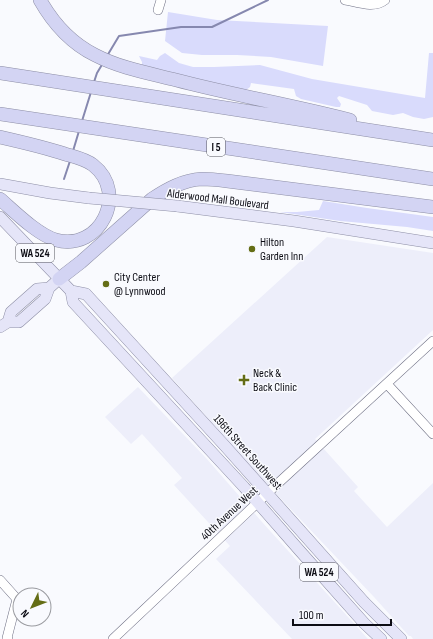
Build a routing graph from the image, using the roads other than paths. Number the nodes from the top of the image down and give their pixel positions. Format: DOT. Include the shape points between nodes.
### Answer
graph roads {
  1 [pos="40,0"];
  2 [pos="160,0"];
  3 [pos="345,0"];
  4 [pos="382,2"];
  5 [pos="158,10"];
  6 [pos="0,73"];
  7 [pos="0,114"];
  8 [pos="0,137"];
  9 [pos="431,140"];
  10 [pos="433,179"];
  11 [pos="0,184"];
  12 [pos="0,199"];
  13 [pos="433,207"];
  14 [pos="0,217"];
  15 [pos="433,243"];
  16 [pos="59,279"];
  17 [pos="71,291"];
  18 [pos="4,325"];
  19 [pos="433,341"];
  20 [pos="387,384"];
  21 [pos="433,434"];
  22 [pos="268,493"];
  23 [pos="258,502"];
  24 [pos="0,580"];
  25 [pos="8,639"];
  26 [pos="113,639"];
  27 [pos="381,639"];
  28 [pos="401,639"];
  1 -- 9 [label="highway" via="63,32 77,44 108,61 218,91"];
  2 -- 5 [label="street"];
  3 -- 4 [label="street" via="371,4"];
  6 -- 9 [label="highway"];
  7 -- 10 [label="highway, I 5"];
  8 -- 12 [label="highway" via="87,161 104,178 110,203 107,214 97,229 80,240 61,241 48,237"];
  11 -- 15 [label="main road, Alderwood Mall Boulevard, bridge" via="89,198 294,221"];
  13 -- 16 [label="highway" via="227,181 190,181 163,191 152,199"];
  14 -- 16 [label="main road, 196th Street Southwest / WA 524"];
  16 -- 17 [label="main road, 196th Street Southwest / WA 524"];
  16 -- 18 [label="main road" via="49,288 45,299 19,322"];
  17 -- 22 [label="main road, 196th Street Southwest / WA 524" via="86,294"];
  17 -- 23 [label="main road, 196th Street Southwest / WA 524" via="73,302"];
  19 -- 20 [label="street, 40th Avenue West"];
  20 -- 21 [label="street"];
  20 -- 22 [label="street, 40th Avenue West"];
  22 -- 23 [label="street, 40th Avenue West"];
  22 -- 28 [label="main road, 196th Street Southwest / WA 524" via="364,602"];
  23 -- 26 [label="street, 40th Avenue West"];
  23 -- 27 [label="main road, 196th Street Southwest / WA 524"];
  24 -- 25 [label="street" via="17,599 6,638"];
}
